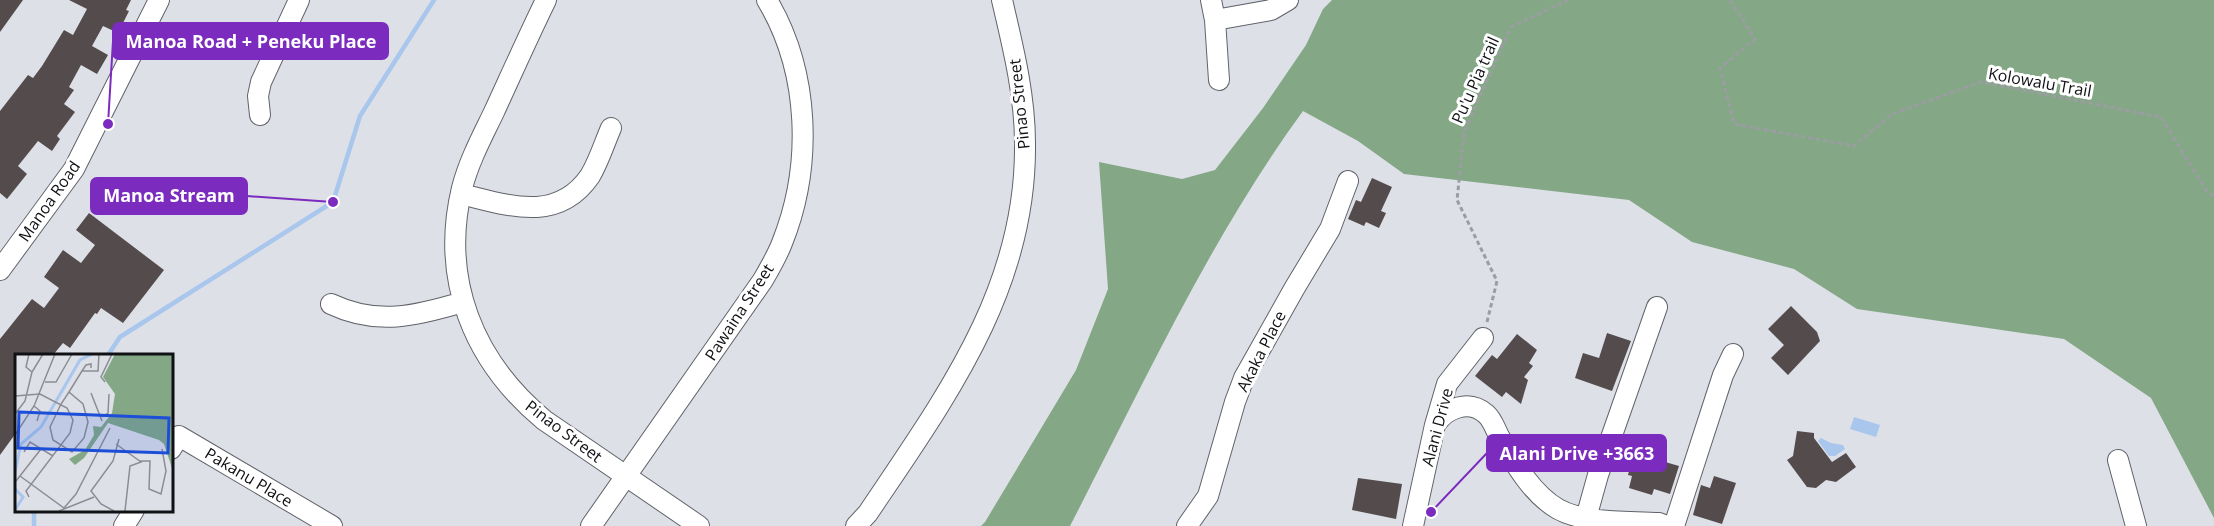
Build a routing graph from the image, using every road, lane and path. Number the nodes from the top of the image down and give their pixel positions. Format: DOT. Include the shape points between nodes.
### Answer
graph roads {
  1 [pos="159,0"];
  2 [pos="299,0"];
  3 [pos="546,0"];
  4 [pos="767,0"];
  5 [pos="1002,0"];
  6 [pos="1211,0"];
  7 [pos="1288,0"];
  8 [pos="1568,0"];
  9 [pos="1730,0"];
  10 [pos="1215,20"];
  11 [pos="1219,81"];
  12 [pos="260,115"];
  13 [pos="611,128"];
  14 [pos="1348,182"];
  15 [pos="461,194"];
  16 [pos="2214,196"];
  17 [pos="0,270"];
  18 [pos="463,302"];
  19 [pos="331,304"];
  20 [pos="1657,307"];
  21 [pos="1483,338"];
  22 [pos="1733,354"];
  23 [pos="1435,425"];
  24 [pos="172,447"];
  25 [pos="2118,460"];
  26 [pos="627,477"];
  27 [pos="133,511"];
  28 [pos="1586,518"];
  29 [pos="124,526"];
  30 [pos="332,526"];
  31 [pos="591,526"];
  32 [pos="699,526"];
  33 [pos="856,526"];
  34 [pos="1187,526"];
  35 [pos="1413,526"];
  36 [pos="1667,526"];
  37 [pos="1674,526"];
  38 [pos="2136,526"];
  1 -- 17 [label="street, Manoa Road" via="74,169"];
  2 -- 12 [label="street" via="261,82"];
  3 -- 15 [label="street, Pinao Street" via="477,147"];
  4 -- 26 [label="street, Pawaina Street" via="788,45 798,85 803,125 802,166 794,205 782,244 764,280"];
  5 -- 33 [label="street, Pinao Street" via="1020,86 1025,142 1022,199 1012,248 996,296 966,362"];
  6 -- 10 [label="street"];
  7 -- 10 [label="street" via="1262,12"];
  8 -- 21 [label="path, Pu'u Pia trail" via="1511,27 1464,133 1457,200 1497,281"];
  9 -- 16 [label="path, Kolowalu Trail" via="1755,39 1719,68 1734,124 1854,146 1892,114 1981,82 2161,117 2207,192"];
  10 -- 11 [label="street"];
  13 -- 15 [label="street" via="590,175 561,201 525,208"];
  14 -- 34 [label="street, Akaka Place" via="1330,229 1244,378 1208,496"];
  15 -- 18 [label="street, Pinao Street" via="455,249"];
  18 -- 19 [label="street" via="412,316 376,317 358,315"];
  18 -- 26 [label="street, Pinao Street" via="473,332 510,389 544,420"];
  20 -- 28 [label="street"];
  21 -- 23 [label="street, Alani Drive" via="1447,384"];
  22 -- 37 [label="street"];
  23 -- 28 [label="street" via="1456,407 1469,406 1482,412 1540,496 1559,510"];
  23 -- 35 [label="street, Alani Drive"];
  24 -- 30 [label="street, Pakanu Place" via="179,436"];
  25 -- 38 [label="street"];
  26 -- 31 [label="street, Pawaina Street"];
  26 -- 32 [label="street, Pinao Street"];
  27 -- 29 [label="street"];
  28 -- 36 [label="street"];
}
